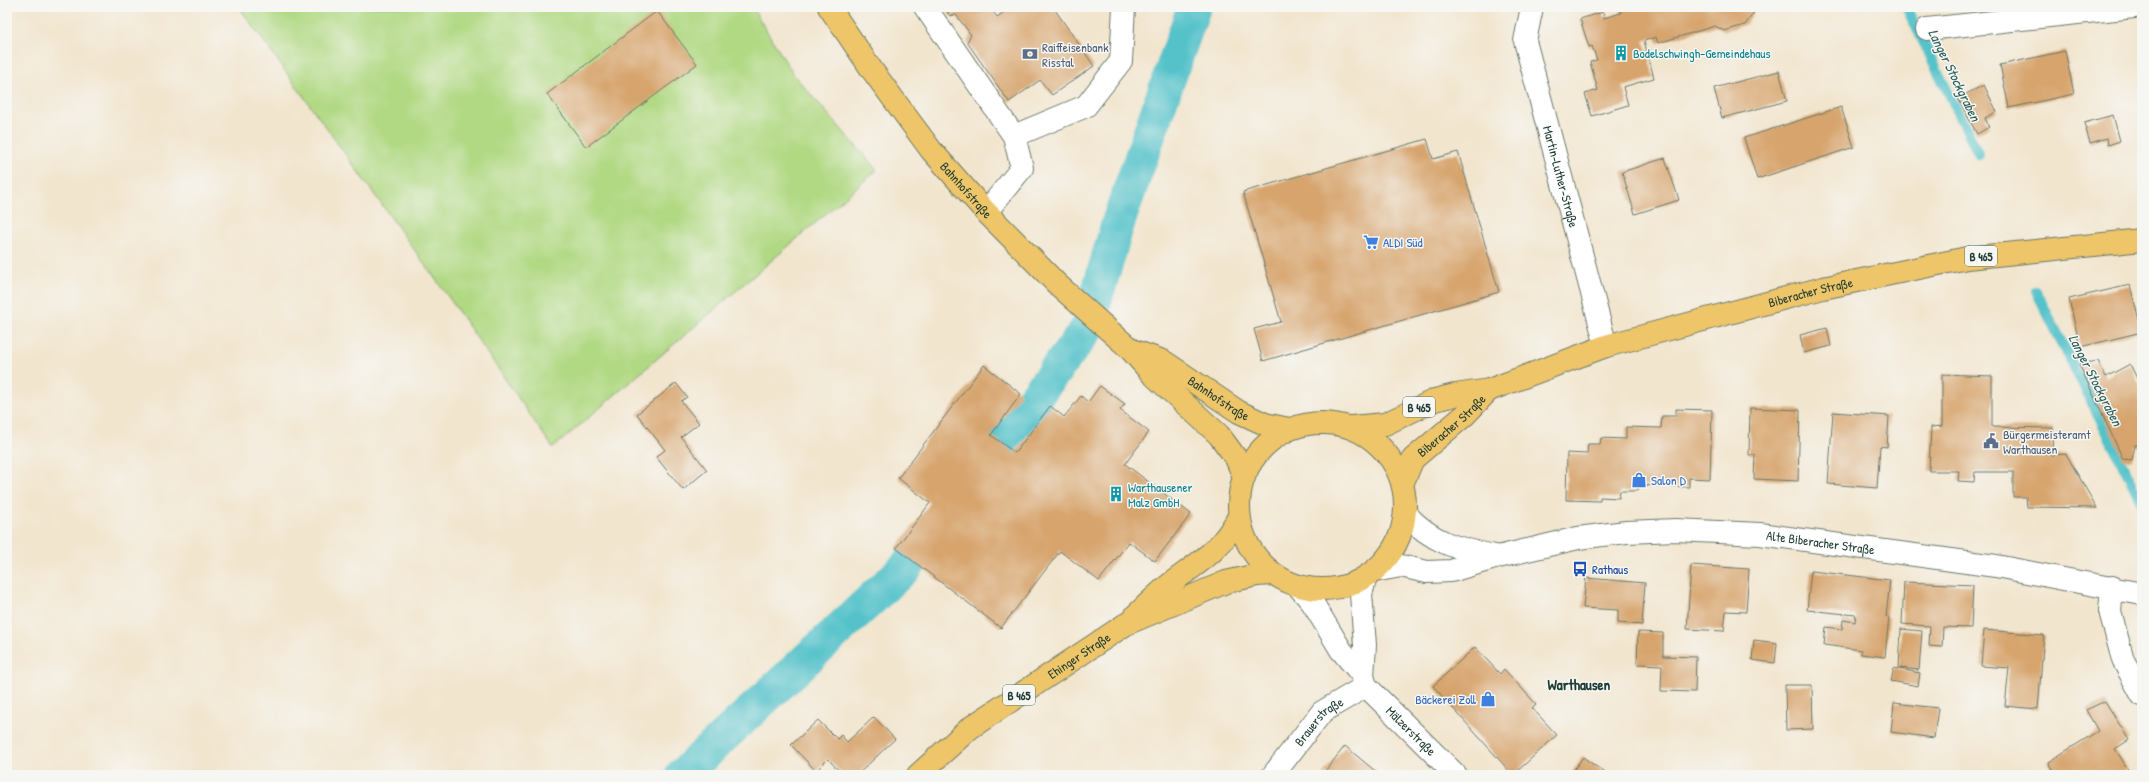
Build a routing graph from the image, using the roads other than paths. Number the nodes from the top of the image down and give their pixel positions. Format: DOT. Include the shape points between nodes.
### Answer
graph roads {
  1 [pos="829,7"];
  2 [pos="925,7"];
  3 [pos="1124,7"];
  4 [pos="1532,7"];
  5 [pos="2134,7"];
  6 [pos="1927,29"];
  7 [pos="1014,136"];
  8 [pos="986,212"];
  9 [pos="2142,240"];
  10 [pos="1606,346"];
  11 [pos="1130,349"];
  12 [pos="1489,390"];
  13 [pos="1351,427"];
  14 [pos="1289,429"];
  15 [pos="1244,477"];
  16 [pos="1403,482"];
  17 [pos="1406,514"];
  18 [pos="1239,516"];
  19 [pos="1498,557"];
  20 [pos="1274,574"];
  21 [pos="1370,574"];
  22 [pos="1298,586"];
  23 [pos="2112,588"];
  24 [pos="2142,594"];
  25 [pos="1126,624"];
  26 [pos="1365,681"];
  27 [pos="2142,695"];
  28 [pos="918,775"];
  29 [pos="1273,775"];
  30 [pos="1456,775"];
  1 -- 8 [label="main road, Bahnhofstraße" via="931,150"];
  2 -- 7 [label="street"];
  3 -- 7 [label="street" via="1121,61 1086,106"];
  4 -- 10 [label="street, Martin-Luther-Straße" via="1525,41"];
  5 -- 6 [label="street"];
  7 -- 8 [label="street" via="1022,168"];
  8 -- 11 [label="main road, Bahnhofstraße" via="1057,284"];
  9 -- 10 [label="main road, Biberacher Straße / B 465" via="1967,258 1823,288"];
  10 -- 12 [label="main road, Biberacher Straße / B 465"];
  11 -- 14 [label="main road, Bahnhofstraße" via="1162,361 1239,412 1265,424"];
  11 -- 15 [label="main road, Bahnhofstraße" via="1152,374 1220,435 1236,458"];
  12 -- 13 [label="main road, Biberacher Straße / B 465" via="1435,400 1384,424"];
  12 -- 16 [label="main road, Biberacher Straße / B 465" via="1466,414 1413,459"];
  13 -- 14 [label="main road" via="1330,422"];
  13 -- 16 [label="main road" via="1370,437 1384,450"];
  14 -- 15 [label="main road" via="1270,441 1254,458"];
  15 -- 18 [label="main road" via="1239,497"];
  16 -- 17 [label="main road"];
  17 -- 19 [label="street, Alte Biberacher Straße" via="1418,528 1440,542 1458,549"];
  17 -- 21 [label="main road" via="1396,547 1383,564"];
  18 -- 20 [label="main road" via="1251,549 1261,563"];
  18 -- 25 [label="main road, Ehinger Straße / B 465" via="1230,534 1211,555 1168,585"];
  19 -- 21 [label="street, Alte Biberacher Straße" via="1450,571 1427,572 1401,566"];
  19 -- 23 [label="street, Alte Biberacher Straße" via="1578,538 1626,532 1676,530 1760,534 1996,566"];
  20 -- 22 [label="main road"];
  20 -- 25 [label="main road, Ehinger Straße / B 465" via="1226,582"];
  21 -- 22 [label="main road" via="1341,588 1312,589"];
  21 -- 26 [label="street" via="1361,594"];
  22 -- 26 [label="street" via="1312,602 1341,650"];
  23 -- 24 [label="street, Alte Biberacher Straße"];
  23 -- 27 [label="street" via="2110,611 2123,660"];
  25 -- 28 [label="main road, Ehinger Straße / B 465" via="970,728"];
  26 -- 29 [label="street, Brauerstraße" via="1322,712"];
  26 -- 30 [label="street, Mälzerstraße"];
}
